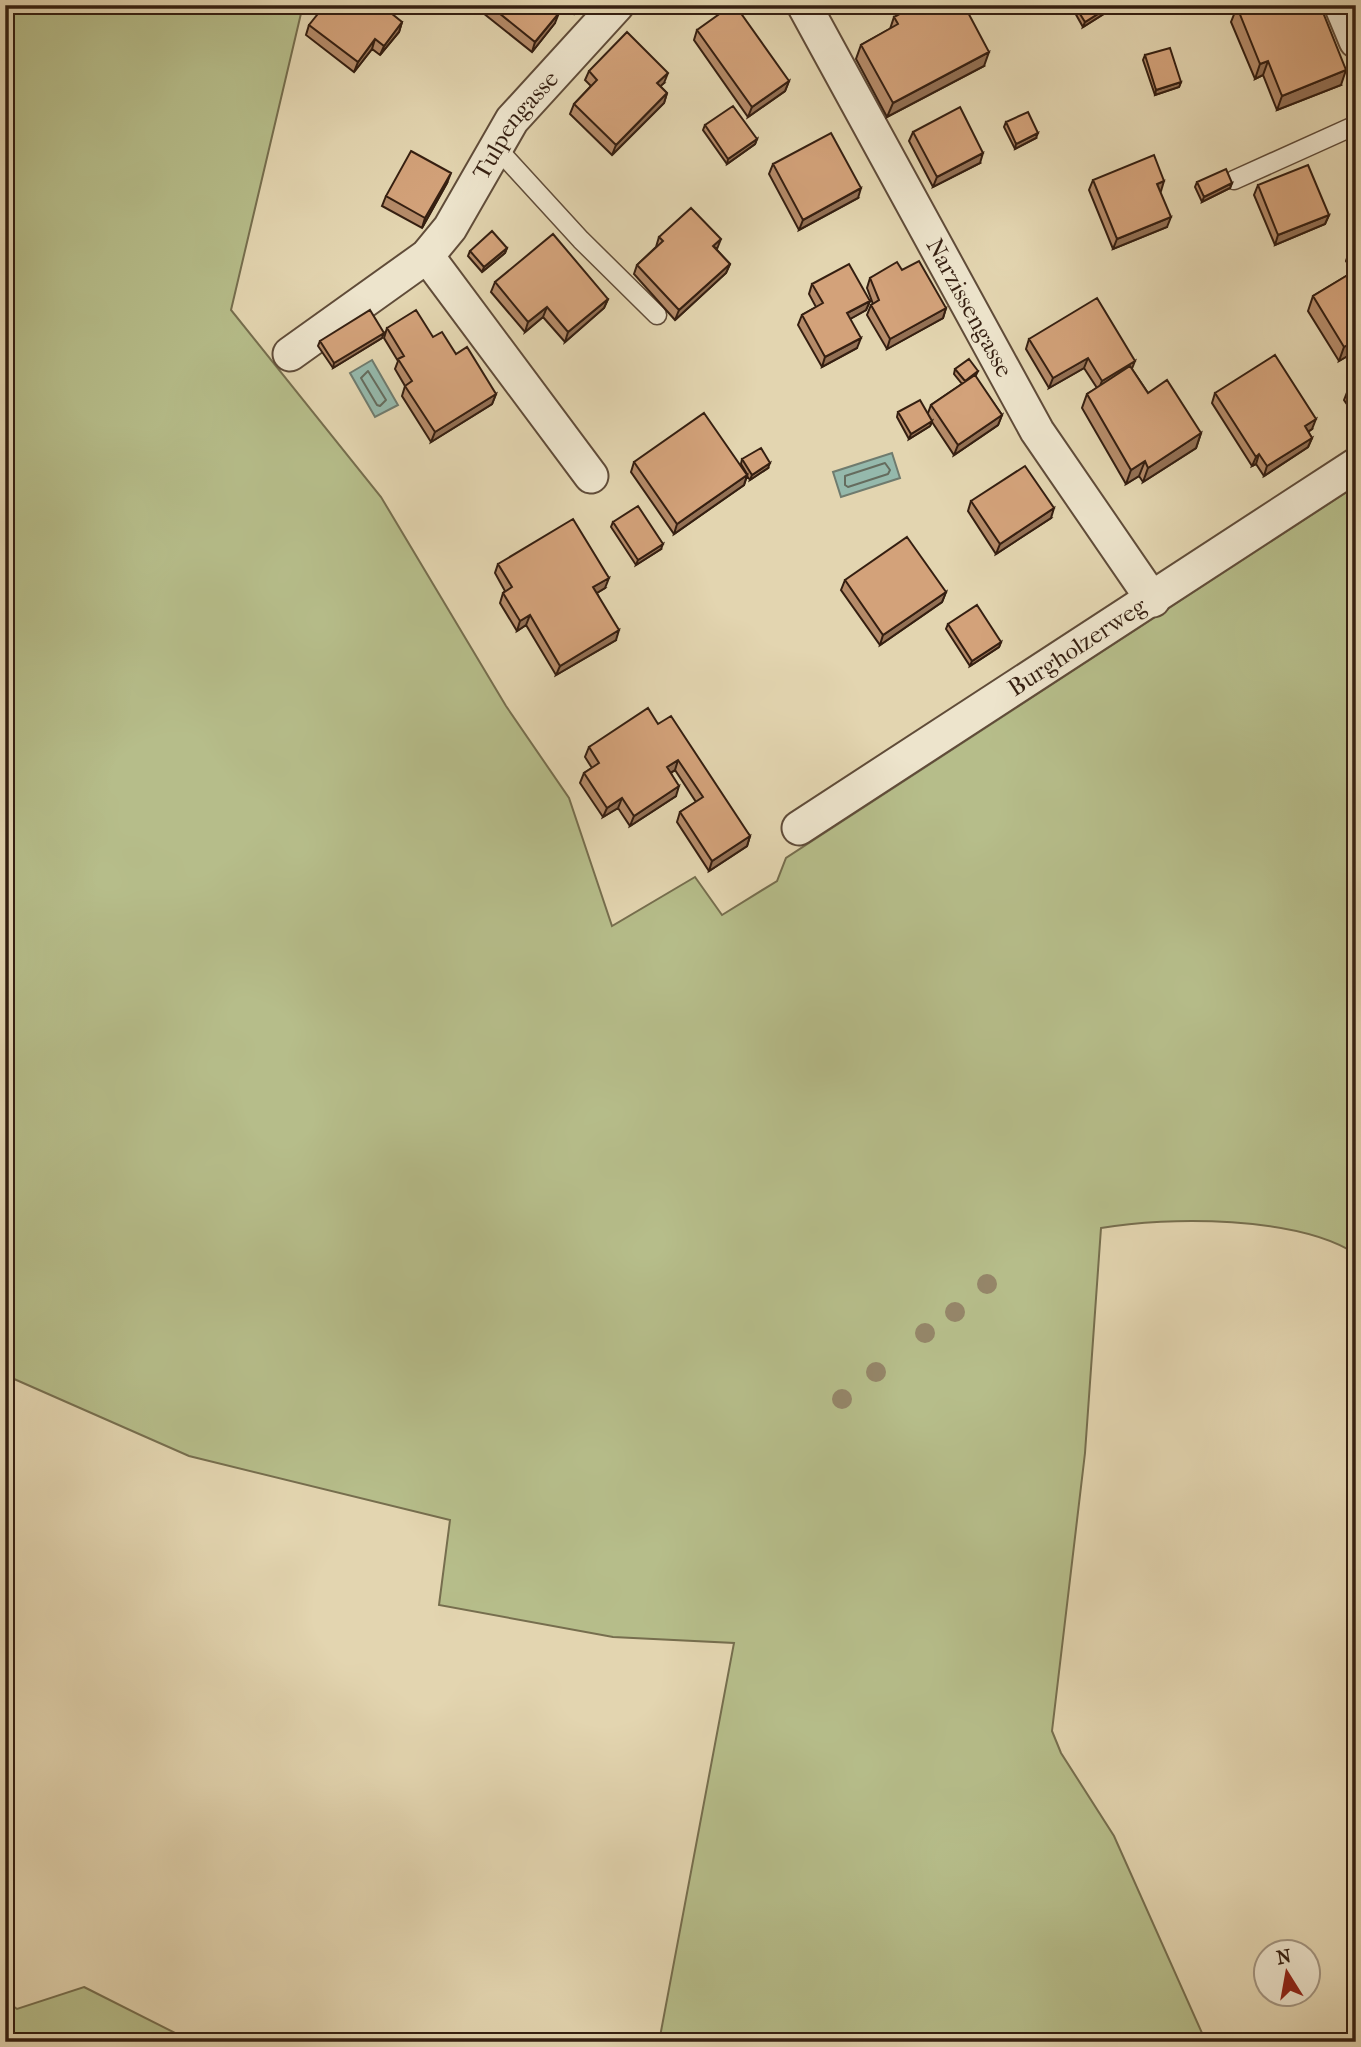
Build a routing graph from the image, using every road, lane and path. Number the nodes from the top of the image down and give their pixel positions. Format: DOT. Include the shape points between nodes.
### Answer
graph roads {
  1 [pos="617,5"];
  2 [pos="804,5"];
  3 [pos="1341,5"];
  4 [pos="1356,41"];
  5 [pos="1356,125"];
  6 [pos="495,146"];
  7 [pos="1234,180"];
  8 [pos="427,256"];
  9 [pos="657,314"];
  10 [pos="290,354"];
  11 [pos="1356,465"];
  12 [pos="591,476"];
  13 [pos="1153,600"];
  14 [pos="799,828"];
  1 -- 6 [label="street, Tulpengasse" via="542,84"];
  2 -- 13 [label="street, Narzissengasse" via="1037,431"];
  3 -- 4 [label="street"];
  5 -- 7 [label="lane"];
  6 -- 8 [label="street, Tulpengasse" via="456,217"];
  6 -- 9 [label="lane"];
  8 -- 10 [label="street, Tulpengasse"];
  8 -- 12 [label="street"];
  11 -- 13 [label="street, Burgholzerweg"];
  13 -- 14 [label="street, Burgholzerweg"];
}
